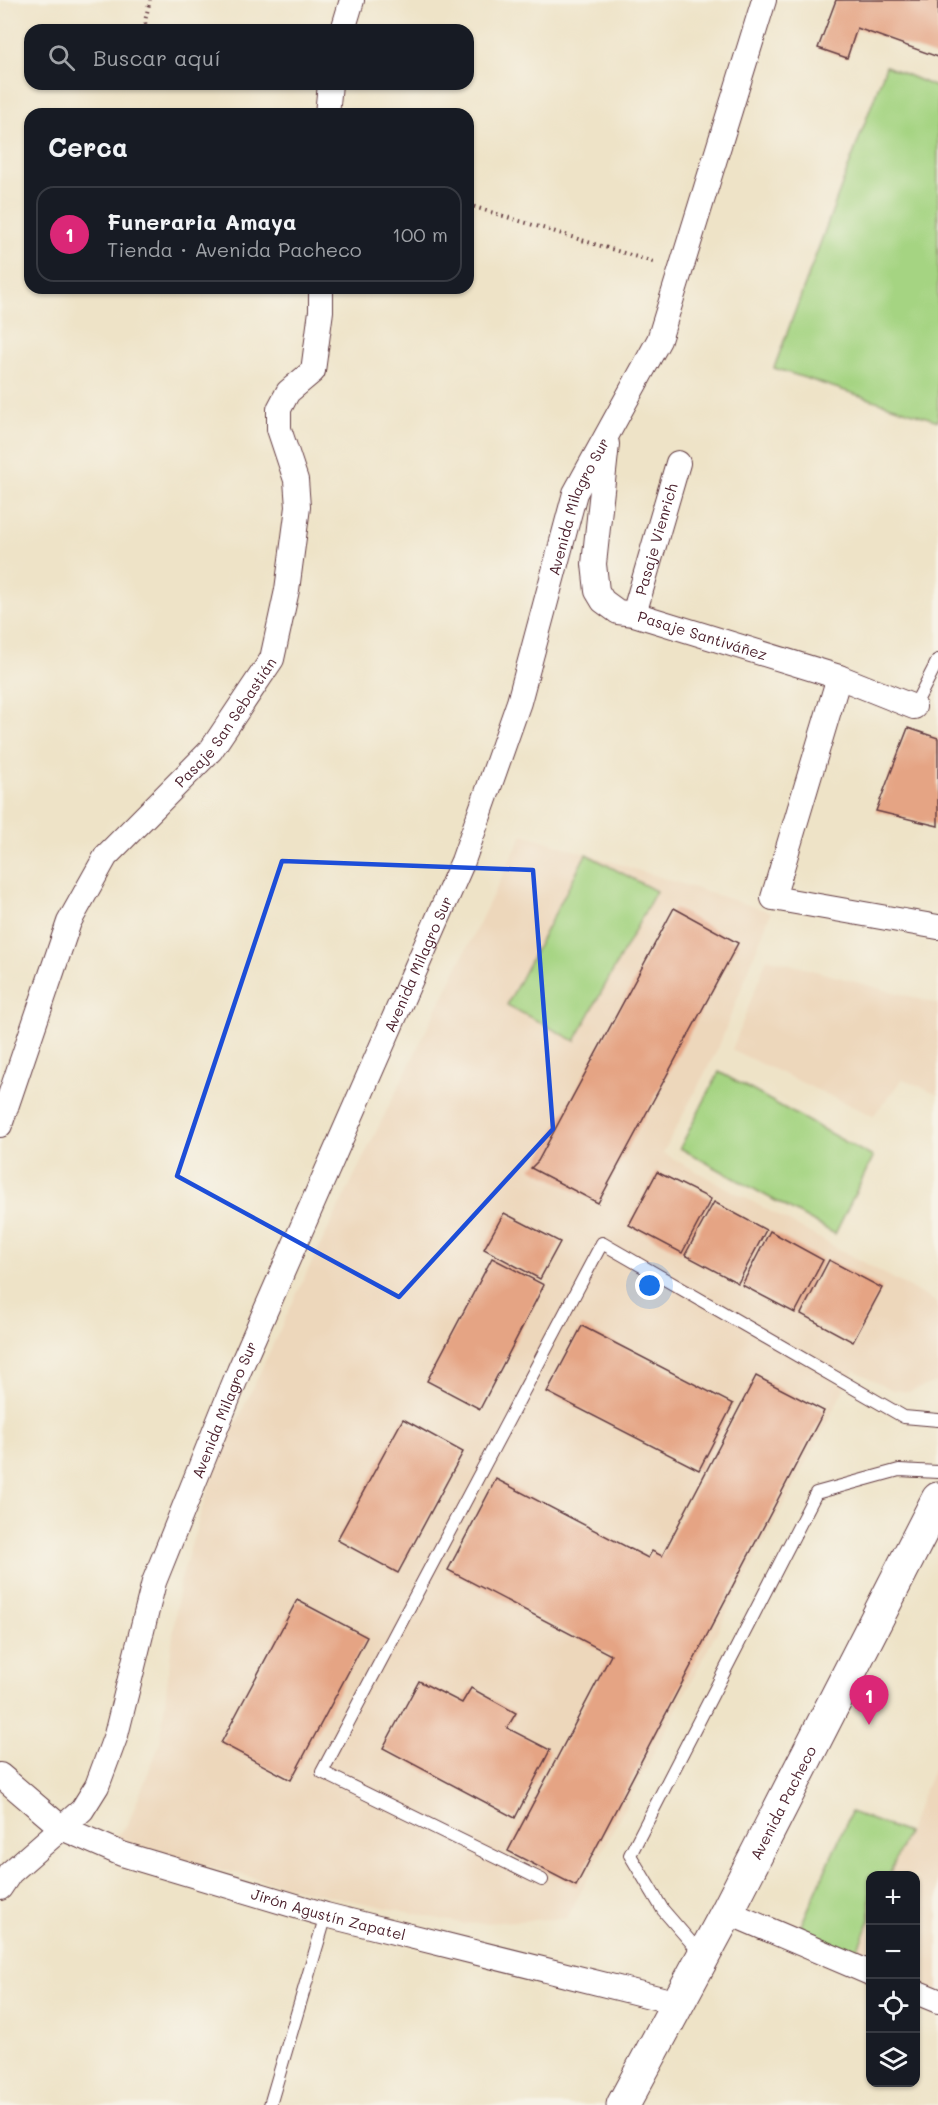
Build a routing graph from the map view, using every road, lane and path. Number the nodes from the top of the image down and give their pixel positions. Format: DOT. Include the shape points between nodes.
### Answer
graph roads {
  1 [pos="150,0"];
  2 [pos="352,0"];
  3 [pos="764,0"];
  4 [pos="145,24"];
  5 [pos="346,24"];
  6 [pos="329,90"];
  7 [pos="328,108"];
  8 [pos="474,207"];
  9 [pos="680,270"];
  10 [pos="321,294"];
  11 [pos="608,432"];
  12 [pos="678,463"];
  13 [pos="634,614"];
  14 [pos="938,660"];
  15 [pos="839,677"];
  16 [pos="914,707"];
  17 [pos="938,927"];
  18 [pos="0,1125"];
  19 [pos="938,1420"];
  20 [pos="938,1472"];
  21 [pos="938,1499"];
  22 [pos="0,1775"];
  23 [pos="62,1828"];
  24 [pos="542,1880"];
  25 [pos="0,1888"];
  26 [pos="727,1912"];
  27 [pos="326,1915"];
  28 [pos="704,1957"];
  29 [pos="866,1971"];
  30 [pos="920,1994"];
  31 [pos="938,2001"];
  32 [pos="678,2003"];
  33 [pos="270,2105"];
  34 [pos="623,2105"];
  1 -- 4 [label="path"];
  2 -- 5 [label="street"];
  3 -- 9 [label="street, Avenida Milagro Sur"];
  6 -- 7 [label="street"];
  8 -- 9 [label="path"];
  9 -- 11 [label="street, Avenida Milagro Sur" via="659,340"];
  10 -- 18 [label="street, Pasaje San Sebastián" via="313,371 288,392 279,409 279,429 296,480 298,507 287,590 272,659 211,750 106,856 69,922"];
  11 -- 13 [label="street, Pasaje Santiváñez" via="594,564 597,591 618,612"];
  11 -- 23 [label="street, Avenida Milagro Sur" via="575,493 519,702 463,861 243,1360 154,1582 116,1735 97,1786 82,1810"];
  12 -- 13 [label="street, Pasaje Vienrich"];
  13 -- 15 [label="street, Pasaje Santiváñez"];
  14 -- 16 [label="lane, Pasaje Santiváñez"];
  15 -- 16 [label="street, Pasaje Santiváñez"];
  15 -- 17 [label="street" via="773,898"];
  19 -- 24 [label="lane" via="904,1417 602,1243 322,1772"];
  20 -- 28 [label="lane" via="899,1470 816,1494 630,1855 663,1910"];
  21 -- 26 [label="highway, Avenida Pacheco"];
  22 -- 23 [label="street, Jirón Agustín Zapatel"];
  23 -- 25 [label="street, Avenida Milagro Sur" via="10,1873"];
  23 -- 27 [label="street, Jirón Agustín Zapatel" via="122,1854"];
  26 -- 28 [label="highway, Avenida Pacheco"];
  26 -- 29 [label="street"];
  27 -- 32 [label="street, Jirón Agustín Zapatel"];
  27 -- 33 [label="lane"];
  28 -- 32 [label="highway, Avenida Pacheco"];
  30 -- 31 [label="street"];
  32 -- 34 [label="highway, Avenida Pacheco"];
}
